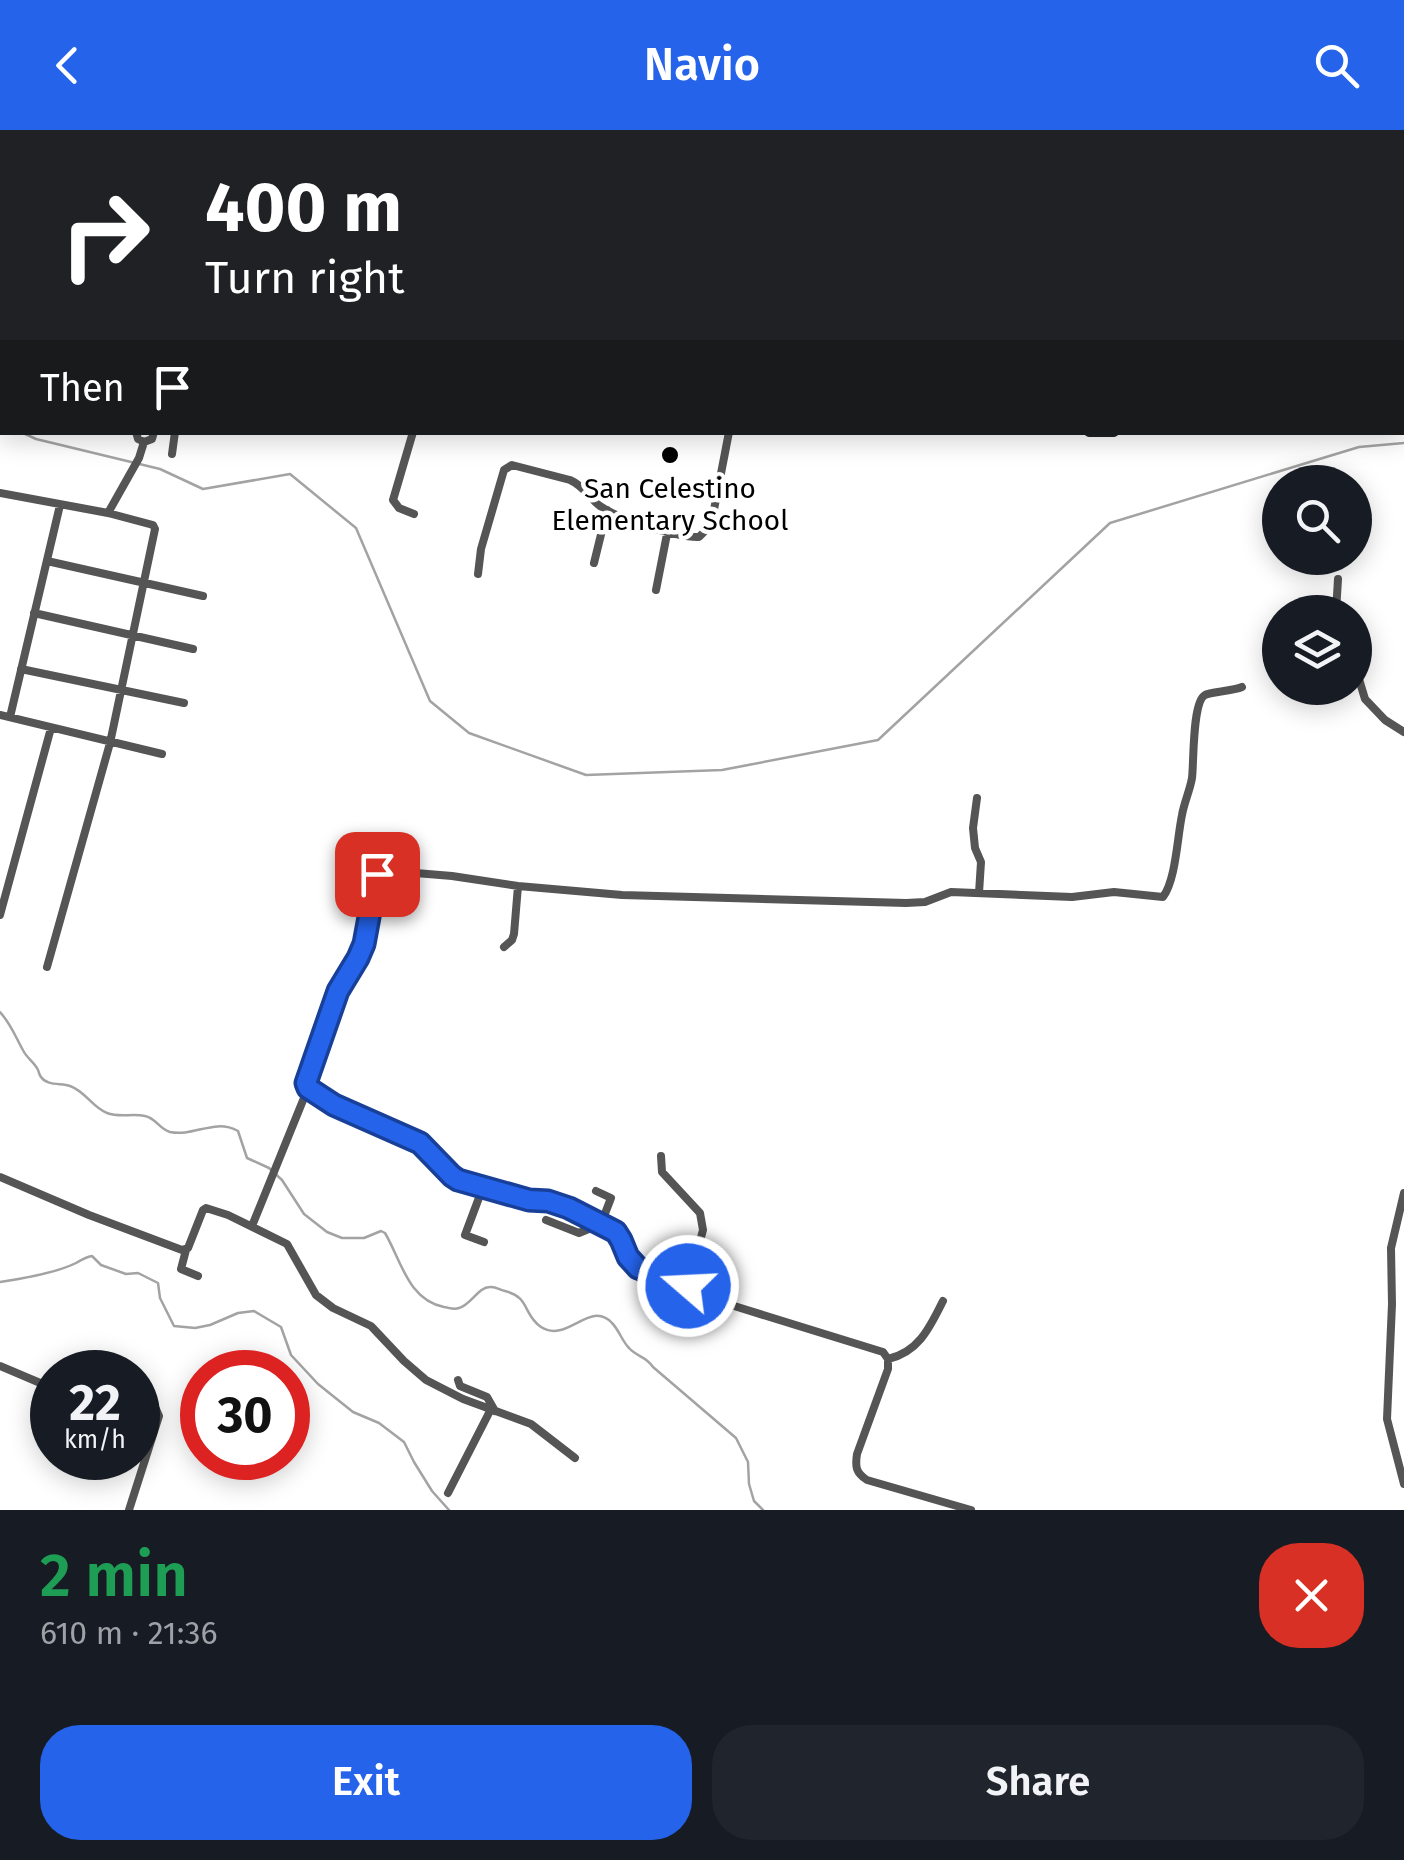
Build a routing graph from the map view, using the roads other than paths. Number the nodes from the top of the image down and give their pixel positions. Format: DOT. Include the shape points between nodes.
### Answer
graph roads {
  1 [pos="137,435"];
  2 [pos="153,435"];
  3 [pos="175,435"];
  4 [pos="412,435"];
  5 [pos="728,435"];
  6 [pos="144,442"];
  7 [pos="172,454"];
  8 [pos="0,492"];
  9 [pos="60,505"];
  10 [pos="607,510"];
  11 [pos="108,513"];
  12 [pos="414,514"];
  13 [pos="667,534"];
  14 [pos="47,561"];
  15 [pos="594,563"];
  16 [pos="478,574"];
  17 [pos="1338,580"];
  18 [pos="145,583"];
  19 [pos="656,590"];
  20 [pos="1337,595"];
  21 [pos="203,596"];
  22 [pos="34,614"];
  23 [pos="134,636"];
  24 [pos="192,649"];
  25 [pos="21,669"];
  26 [pos="1242,687"];
  27 [pos="122,690"];
  28 [pos="184,703"];
  29 [pos="1370,705"];
  30 [pos="5,716"];
  31 [pos="51,728"];
  32 [pos="1404,732"];
  33 [pos="110,743"];
  34 [pos="162,754"];
  35 [pos="977,798"];
  36 [pos="518,886"];
  37 [pos="978,893"];
  38 [pos="0,916"];
  39 [pos="504,947"];
  40 [pos="47,967"];
  41 [pos="308,1088"];
  42 [pos="661,1156"];
  43 [pos="0,1177"];
  44 [pos="483,1187"];
  45 [pos="596,1191"];
  46 [pos="1404,1193"];
  47 [pos="546,1220"];
  48 [pos="601,1224"];
  49 [pos="252,1226"];
  50 [pos="484,1242"];
  51 [pos="186,1250"];
  52 [pos="198,1276"];
  53 [pos="688,1286"];
  54 [pos="943,1300"];
  55 [pos="888,1359"];
  56 [pos="0,1366"];
  57 [pos="30,1379"];
  58 [pos="458,1380"];
  59 [pos="493,1410"];
  60 [pos="574,1458"];
  61 [pos="138,1480"];
  62 [pos="1404,1484"];
  63 [pos="448,1494"];
  64 [pos="129,1510"];
  65 [pos="970,1510"];
  1 -- 6 [label="street"];
  2 -- 6 [label="street"];
  3 -- 7 [label="street"];
  4 -- 12 [label="street" via="393,500"];
  5 -- 13 [label="street" via="708,528 700,537"];
  6 -- 11 [label="street"];
  8 -- 9 [label="street"];
  9 -- 11 [label="street"];
  9 -- 14 [label="street"];
  10 -- 13 [label="street"];
  10 -- 15 [label="street"];
  10 -- 16 [label="street" via="577,482 508,466"];
  11 -- 18 [label="street" via="154,526"];
  13 -- 19 [label="street"];
  14 -- 18 [label="street"];
  14 -- 22 [label="street"];
  17 -- 20 [label="street"];
  18 -- 21 [label="street"];
  18 -- 23 [label="street"];
  22 -- 23 [label="street"];
  22 -- 25 [label="street"];
  23 -- 24 [label="street"];
  23 -- 27 [label="street"];
  25 -- 27 [label="street"];
  25 -- 30 [label="street"];
  26 -- 37 [label="street" via="1200,700 1192,780 1167,894"];
  27 -- 28 [label="street"];
  27 -- 33 [label="street"];
  29 -- 32 [label="street"];
  30 -- 31 [label="street"];
  31 -- 33 [label="street"];
  31 -- 38 [label="street"];
  33 -- 34 [label="street"];
  33 -- 40 [label="street"];
  35 -- 37 [label="street"];
  36 -- 37 [label="street" via="906,903"];
  36 -- 39 [label="street" via="514,934"];
  36 -- 41 [label="street" via="379,870 364,944 338,991"];
  41 -- 44 [label="street" via="420,1143 452,1176"];
  41 -- 49 [label="street"];
  42 -- 53 [label="street" via="662,1172 703,1222"];
  43 -- 51 [label="street"];
  44 -- 48 [label="street" via="548,1201"];
  44 -- 50 [label="street" via="465,1235"];
  45 -- 48 [label="street" via="611,1198"];
  46 -- 62 [label="street" via="1391,1248 1387,1419"];
  47 -- 48 [label="street" via="579,1233"];
  48 -- 53 [label="street" via="616,1232 638,1268"];
  49 -- 51 [label="street" via="204,1208"];
  49 -- 59 [label="street" via="290,1247 324,1303 372,1326 426,1380"];
  51 -- 52 [label="street" via="181,1269"];
  53 -- 55 [label="street" via="875,1348"];
  54 -- 55 [label="street" via="923,1339"];
  55 -- 65 [label="street" via="857,1454 859,1474"];
  56 -- 57 [label="street"];
  58 -- 59 [label="street" via="487,1397"];
  59 -- 60 [label="street" via="531,1424"];
  59 -- 63 [label="street"];
  61 -- 64 [label="street"];
}
